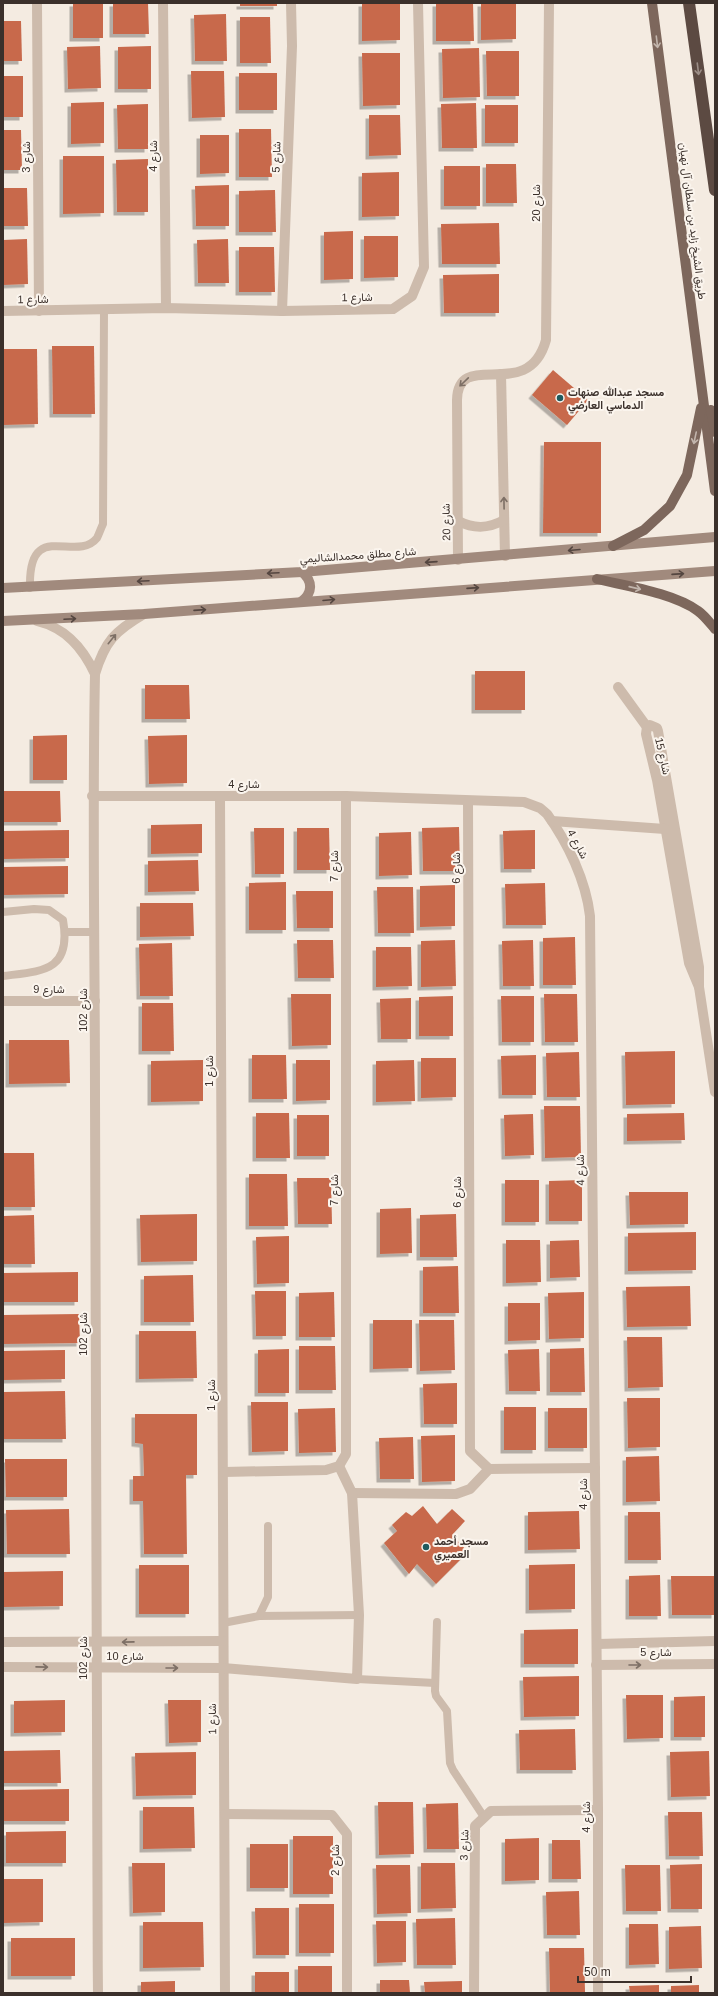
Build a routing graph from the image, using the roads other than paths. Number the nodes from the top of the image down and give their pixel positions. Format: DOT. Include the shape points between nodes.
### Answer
graph roads {
  1 [pos="37,3"];
  2 [pos="163,3"];
  3 [pos="291,3"];
  4 [pos="418,3"];
  5 [pos="549,3"];
  6 [pos="652,3"];
  7 [pos="689,3"];
  8 [pos="662,78"];
  9 [pos="715,190"];
  10 [pos="166,308"];
  11 [pos="104,310"];
  12 [pos="3,311"];
  13 [pos="39,311"];
  14 [pos="282,311"];
  15 [pos="501,374"];
  16 [pos="703,400"];
  17 [pos="715,432"];
  18 [pos="715,491"];
  19 [pos="504,520"];
  20 [pos="458,521"];
  21 [pos="715,537"];
  22 [pos="613,546"];
  23 [pos="505,556"];
  24 [pos="458,560"];
  25 [pos="302,572"];
  26 [pos="715,572"];
  27 [pos="597,579"];
  28 [pos="3,588"];
  29 [pos="30,588"];
  30 [pos="301,602"];
  31 [pos="144,614"];
  32 [pos="3,621"];
  33 [pos="37,621"];
  34 [pos="715,629"];
  35 [pos="95,674"];
  36 [pos="618,687"];
  37 [pos="647,727"];
  38 [pos="92,796"];
  39 [pos="220,796"];
  40 [pos="346,796"];
  41 [pos="468,801"];
  42 [pos="552,821"];
  43 [pos="665,829"];
  44 [pos="3,912"];
  45 [pos="65,932"];
  46 [pos="94,932"];
  47 [pos="3,976"];
  48 [pos="699,987"];
  49 [pos="3,1001"];
  50 [pos="95,1001"];
  51 [pos="715,1092"];
  52 [pos="339,1466"];
  53 [pos="595,1468"];
  54 [pos="490,1469"];
  55 [pos="224,1472"];
  56 [pos="352,1494"];
  57 [pos="268,1526"];
  58 [pos="359,1615"];
  59 [pos="259,1616"];
  60 [pos="437,1622"];
  61 [pos="223,1623"];
  62 [pos="222,1641"];
  63 [pos="715,1641"];
  64 [pos="3,1642"];
  65 [pos="95,1643"];
  66 [pos="596,1644"];
  67 [pos="715,1664"];
  68 [pos="596,1665"];
  69 [pos="3,1667"];
  70 [pos="95,1668"];
  71 [pos="223,1668"];
  72 [pos="358,1679"];
  73 [pos="435,1683"];
  74 [pos="598,1810"];
  75 [pos="225,1814"];
  76 [pos="484,1817"];
  77 [pos="98,1993"];
  78 [pos="225,1993"];
  79 [pos="347,1993"];
  80 [pos="474,1993"];
  81 [pos="598,1993"];
  1 -- 13 [label="street, شارع 3"];
  2 -- 10 [label="street, شارع 4"];
  3 -- 14 [label="street, شارع 5" via="292,46"];
  4 -- 14 [label="street, شارع 1" via="424,267 412,296 392,309"];
  5 -- 15 [label="street, شارع 20" via="546,340 539,358 526,370 518,374"];
  6 -- 8 [label="main road, طريق الشيخ زايد بن سلطان آل نهيان, one-way"];
  7 -- 9 [label="highway, one-way"];
  8 -- 16 [label="main road, طريق الشيخ زايد بن سلطان آل نهيان"];
  8 -- 17 [label="main road"];
  10 -- 11 [label="street, شارع 1"];
  10 -- 14 [label="street, شارع 1"];
  11 -- 13 [label="street, شارع 1"];
  11 -- 29 [label="lane" via="103,524 96,538 88,544 47,547 37,553 31,563"];
  12 -- 13 [label="street, شارع 1"];
  19 -- 15 [label="street, one-way"];
  15 -- 20 [label="street, شارع 20, one-way" via="472,376 458,388"];
  16 -- 18 [label="main road, طريق الشيخ زايد بن سلطان آل نهيان"];
  16 -- 22 [label="main road, one-way" via="687,475 670,506 644,530"];
  19 -- 20 [label="street" via="481,528"];
  19 -- 23 [label="street"];
  20 -- 24 [label="street, شارع 20"];
  21 -- 22 [label="street, شارع مطلق محمدالشاليمي"];
  22 -- 23 [label="street, شارع مطلق محمدالشاليمي, one-way"];
  23 -- 24 [label="street, شارع مطلق محمدالشاليمي"];
  24 -- 25 [label="street, شارع مطلق محمدالشاليمي, one-way"];
  25 -- 29 [label="street, شارع مطلق محمدالشاليمي, one-way"];
  25 -- 30 [label="street" via="309,579 310,590 309,595"];
  27 -- 26 [label="street, one-way"];
  30 -- 27 [label="street, one-way"];
  27 -- 34 [label="main road, one-way" via="681,602 698,611"];
  28 -- 29 [label="street, شارع مطلق محمدالشاليمي"];
  31 -- 30 [label="street, one-way"];
  33 -- 31 [label="street, one-way"];
  35 -- 31 [label="street, شارع 102, one-way" via="100,656 110,641 122,627"];
  32 -- 33 [label="street"];
  33 -- 35 [label="street, شارع 102" via="62,631 76,643 87,657"];
  35 -- 38 [label="street, شارع 102"];
  36 -- 37 [label="street"];
  37 -- 43 [label="street, شارع 15" via="646,734"];
  37 -- 48 [label="street, شارع 15" via="654,726 658,731 699,967"];
  38 -- 39 [label="street, شارع 4"];
  38 -- 46 [label="street, شارع 102"];
  39 -- 40 [label="street, شارع 4"];
  39 -- 55 [label="street, شارع 1"];
  40 -- 41 [label="street, شارع 4"];
  40 -- 52 [label="street, شارع 7" via="346,1454"];
  41 -- 42 [label="street, شارع 4" via="524,802 540,808"];
  41 -- 54 [label="street, شارع 6" via="470,1451"];
  42 -- 43 [label="street"];
  42 -- 53 [label="street, شارع 4" via="581,876 590,916"];
  43 -- 48 [label="street, شارع 15" via="689,963 692,976"];
  44 -- 45 [label="lane" via="49,910 63,920"];
  45 -- 46 [label="lane"];
  45 -- 47 [label="lane" via="64,947 58,960 48,969"];
  46 -- 50 [label="street, شارع 102"];
  48 -- 51 [label="street, شارع 15"];
  49 -- 50 [label="street, شارع 9"];
  50 -- 65 [label="street, شارع 102"];
  52 -- 55 [label="street" via="326,1470"];
  52 -- 56 [label="street"];
  53 -- 54 [label="street"];
  53 -- 66 [label="street, شارع 4"];
  54 -- 56 [label="street" via="470,1489 456,1494"];
  55 -- 61 [label="street, شارع 1"];
  56 -- 58 [label="street"];
  57 -- 59 [label="lane" via="268,1597"];
  58 -- 59 [label="lane"];
  58 -- 72 [label="street"];
  59 -- 61 [label="lane"];
  60 -- 73 [label="lane"];
  61 -- 62 [label="street, شارع 1"];
  62 -- 65 [label="street, شارع 10, one-way"];
  62 -- 71 [label="street, شارع 1"];
  63 -- 66 [label="street, شارع 5"];
  64 -- 65 [label="street, شارع 10"];
  65 -- 70 [label="street, شارع 102"];
  66 -- 68 [label="street, شارع 4"];
  68 -- 67 [label="street, شارع 5, one-way"];
  68 -- 74 [label="street, شارع 4"];
  69 -- 70 [label="street, شارع 10, one-way"];
  70 -- 71 [label="street, شارع 10, one-way"];
  70 -- 77 [label="street, شارع 102"];
  71 -- 72 [label="street, شارع 10"];
  71 -- 75 [label="street, شارع 1"];
  72 -- 73 [label="lane"];
  73 -- 76 [label="lane" via="436,1696 447,1712 449,1754 453,1770"];
  74 -- 76 [label="street" via="491,1811"];
  74 -- 81 [label="street, شارع 4"];
  75 -- 78 [label="street, شارع 1"];
  75 -- 79 [label="street, شارع 2" via="332,1815 346,1834"];
  76 -- 80 [label="street, شارع 3" via="475,1826"];
}
